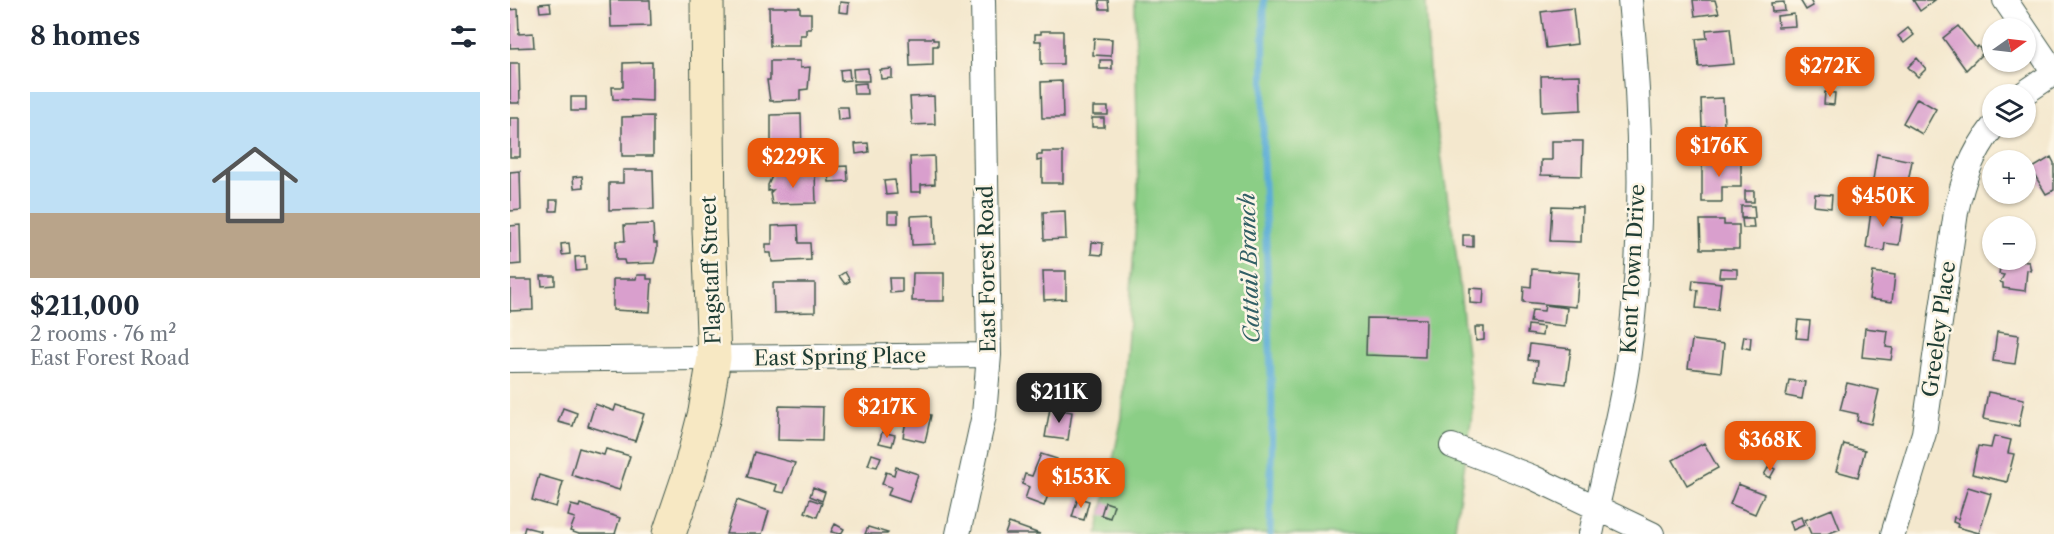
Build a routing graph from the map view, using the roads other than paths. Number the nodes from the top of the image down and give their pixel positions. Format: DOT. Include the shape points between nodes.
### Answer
graph roads {
  1 [pos="707,0"];
  2 [pos="983,0"];
  3 [pos="1630,0"];
  4 [pos="2005,0"];
  5 [pos="2054,72"];
  6 [pos="2036,85"];
  7 [pos="1984,138"];
  8 [pos="989,355"];
  9 [pos="714,358"];
  10 [pos="510,360"];
  11 [pos="1452,446"];
  12 [pos="1596,509"];
  13 [pos="669,534"];
  14 [pos="958,534"];
  15 [pos="1591,534"];
  16 [pos="1652,534"];
  17 [pos="1893,534"];
  1 -- 9 [label="street, Flagstaff Street"];
  2 -- 8 [label="street, East Forest Road"];
  3 -- 12 [label="street, Kent Town Drive" via="1637,96 1637,274 1628,361 1613,447"];
  4 -- 5 [label="street"];
  5 -- 6 [label="street"];
  7 -- 17 [label="street, Greeley Place" via="1964,177 1924,433"];
  8 -- 9 [label="street, East Spring Place"];
  8 -- 14 [label="street, East Forest Road" via="980,434"];
  9 -- 10 [label="street, East Spring Place"];
  9 -- 13 [label="street, Flagstaff Street" via="691,467"];
  11 -- 12 [label="street" via="1532,477"];
  12 -- 15 [label="street, Kent Town Drive"];
  12 -- 16 [label="street"];
}
